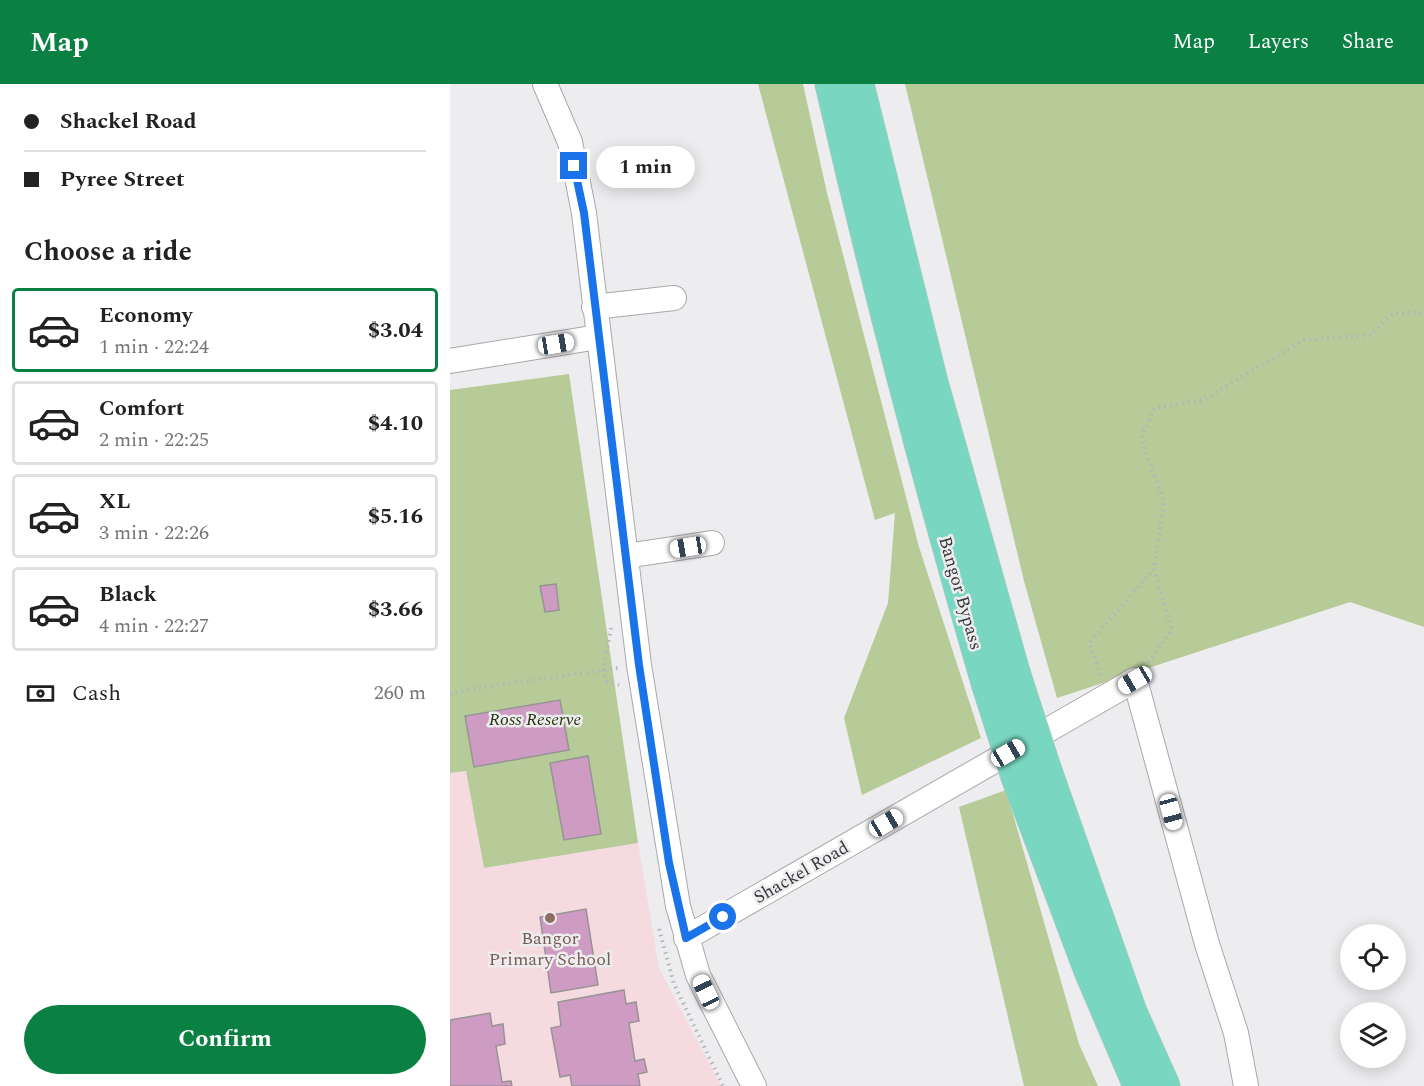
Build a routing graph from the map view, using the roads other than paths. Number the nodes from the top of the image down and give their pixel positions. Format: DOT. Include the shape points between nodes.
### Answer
graph roads {
  1 [pos="545,84"];
  2 [pos="831,84"];
  3 [pos="858,84"];
  4 [pos="674,298"];
  5 [pos="594,308"];
  6 [pos="598,337"];
  7 [pos="450,361"];
  8 [pos="712,543"];
  9 [pos="626,556"];
  10 [pos="1000,677"];
  11 [pos="1031,771"];
  12 [pos="686,938"];
  13 [pos="754,1086"];
  14 [pos="1139,1086"];
  15 [pos="1164,1086"];
  16 [pos="1246,1086"];
  1 -- 5 [label="street" via="570,142 584,213"];
  2 -- 10 [label="main road, Bangor Bypass" via="869,252 938,517"];
  3 -- 10 [label="main road, Bangor Bypass"];
  4 -- 5 [label="street"];
  5 -- 6 [label="street"];
  6 -- 7 [label="street"];
  6 -- 9 [label="street"];
  8 -- 9 [label="street"];
  9 -- 12 [label="street" via="669,863"];
  10 -- 11 [label="main road, Bangor Bypass, bridge"];
  11 -- 14 [label="main road, Bangor Bypass" via="1090,971"];
  11 -- 15 [label="main road, Bangor Bypass"];
  12 -- 13 [label="street" via="702,984"];
  12 -- 16 [label="street, Shackel Road" via="1135,680 1207,944 1236,1033"];
}
